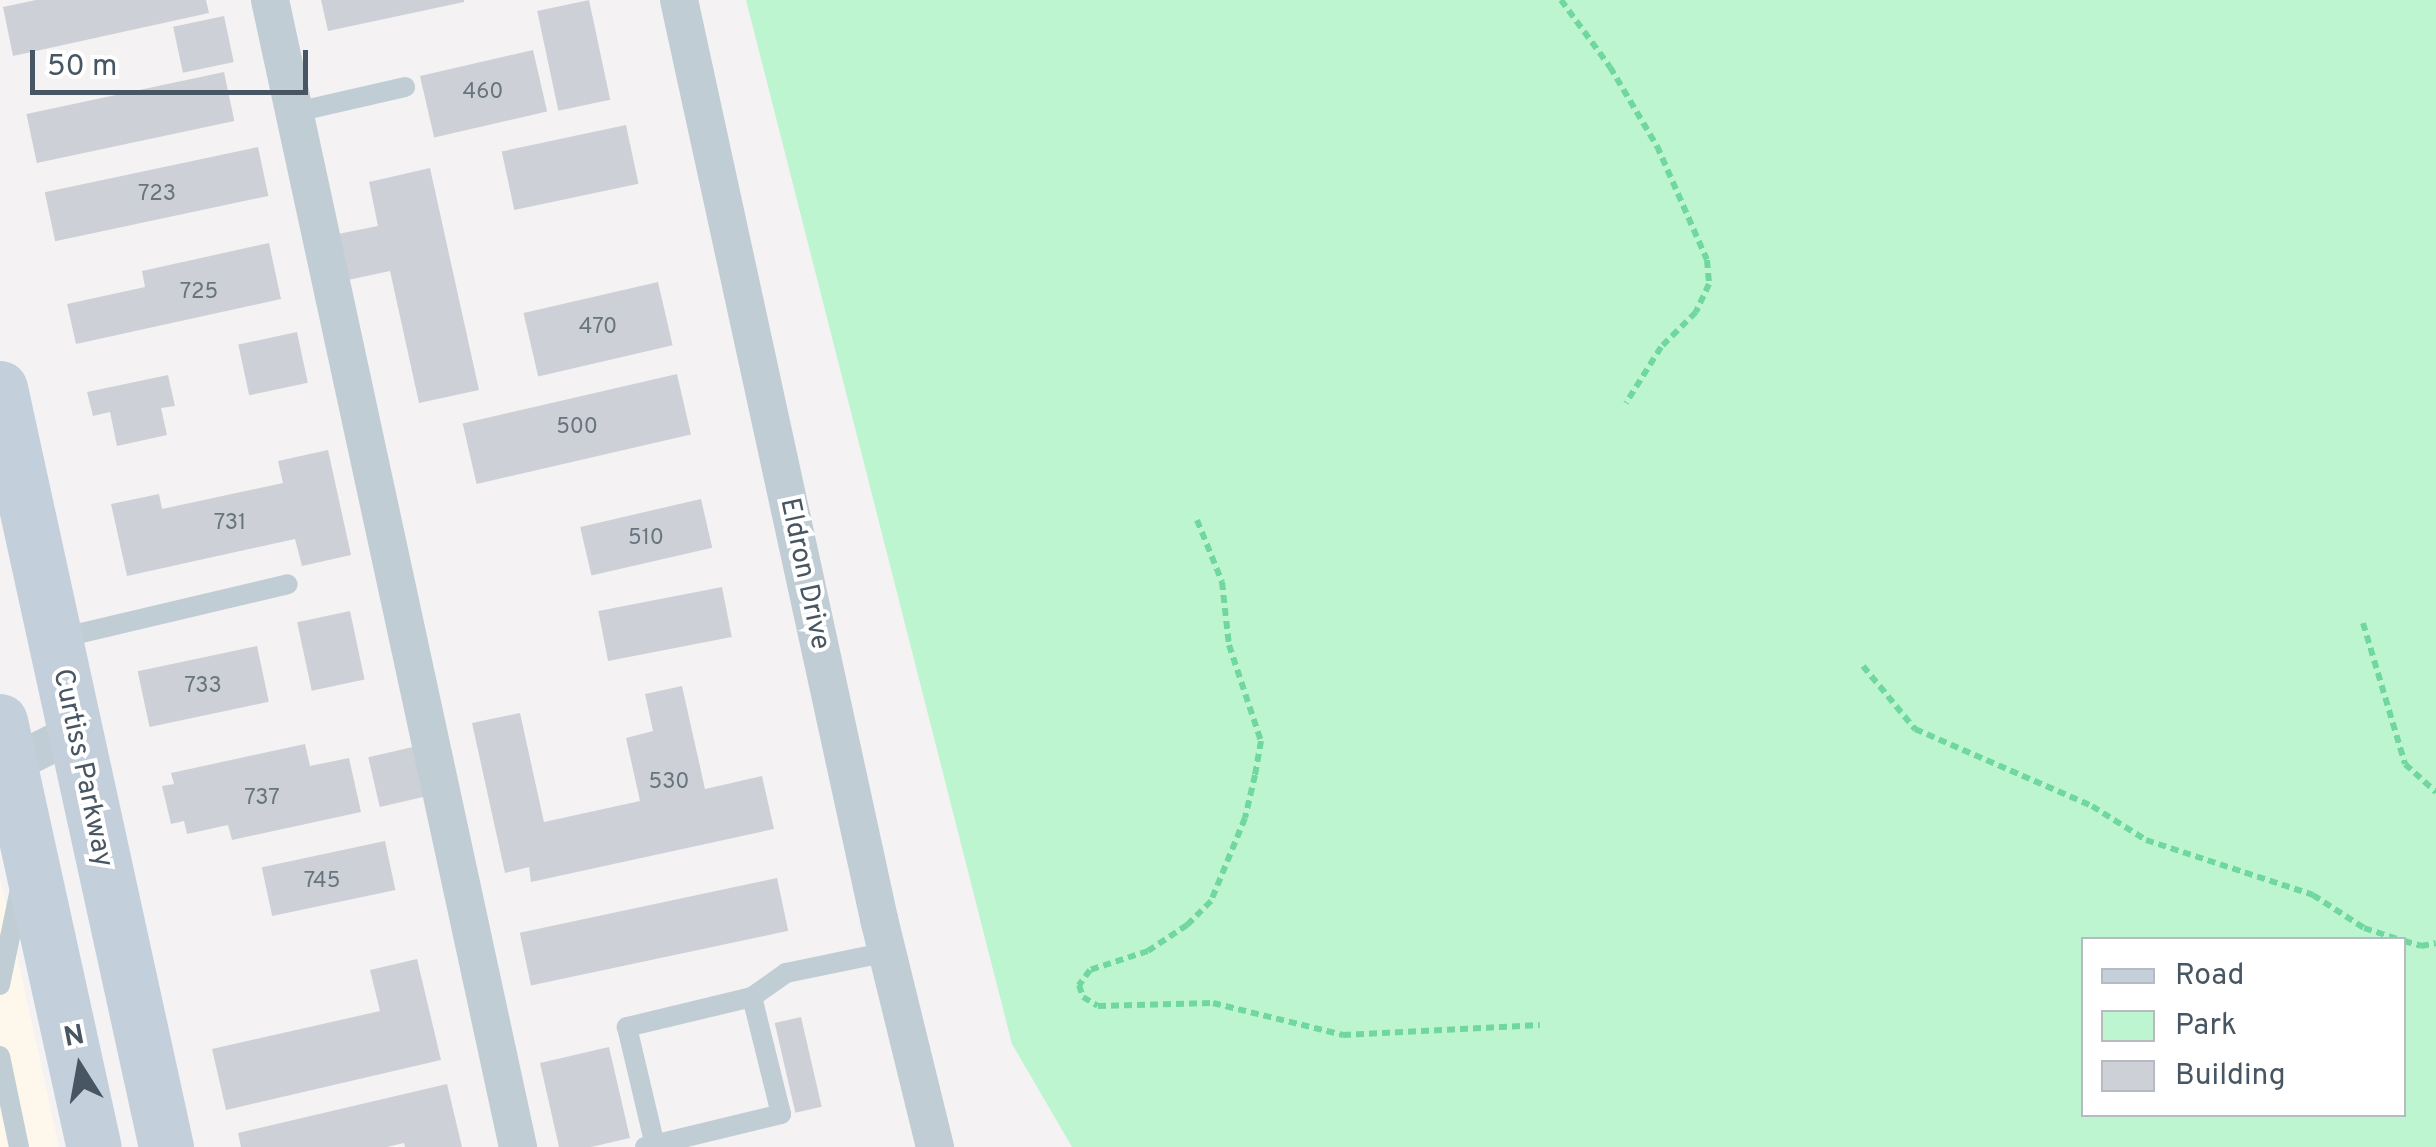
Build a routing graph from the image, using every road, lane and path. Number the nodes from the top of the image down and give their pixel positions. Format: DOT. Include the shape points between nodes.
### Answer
graph roads {
  1 [pos="270,0"];
  2 [pos="678,0"];
  3 [pos="1560,0"];
  4 [pos="406,87"];
  5 [pos="296,112"];
  6 [pos="0,388"];
  7 [pos="1626,403"];
  8 [pos="1197,520"];
  9 [pos="288,584"];
  10 [pos="2363,623"];
  11 [pos="54,640"];
  12 [pos="1863,666"];
  13 [pos="74,732"];
  14 [pos="2,741"];
  15 [pos="2436,792"];
  16 [pos="29,849"];
  17 [pos="2392,937"];
  18 [pos="2406,941"];
  19 [pos="2436,944"];
  20 [pos="887,952"];
  21 [pos="0,985"];
  22 [pos="752,997"];
  23 [pos="1540,1025"];
  24 [pos="0,1056"];
  25 [pos="650,1146"];
  26 [pos="19,1147"];
  27 [pos="94,1147"];
  28 [pos="166,1147"];
  29 [pos="518,1147"];
  30 [pos="935,1147"];
  1 -- 5 [label="street"];
  2 -- 20 [label="street, Eldron Drive"];
  3 -- 7 [label="path" via="1657,146 1707,260 1709,284 1696,312 1660,348"];
  4 -- 5 [label="lane"];
  5 -- 29 [label="street"];
  6 -- 11 [label="main road, Curtiss Parkway"];
  8 -- 23 [label="path" via="1222,582 1229,645 1261,742 1256,775 1211,901 1188,926 1148,951 1090,970 1079,986 1083,997 1098,1006 1213,1003 1344,1035"];
  9 -- 11 [label="lane"];
  10 -- 15 [label="path" via="2404,764"];
  11 -- 13 [label="main road, Curtiss Parkway"];
  12 -- 17 [label="path" via="1915,729 2092,806 2146,840 2313,895 2364,928"];
  13 -- 14 [label="street"];
  13 -- 28 [label="main road, Curtiss Parkway"];
  14 -- 16 [label="main road"];
  16 -- 21 [label="lane"];
  16 -- 27 [label="main road"];
  18 -- 19 [label="path"];
  20 -- 22 [label="lane" via="786,973"];
  20 -- 30 [label="street, Eldron Drive"];
  22 -- 25 [label="lane" via="627,1027"];
  22 -- 25 [label="lane" via="781,1114"];
  24 -- 26 [label="lane"];
}
